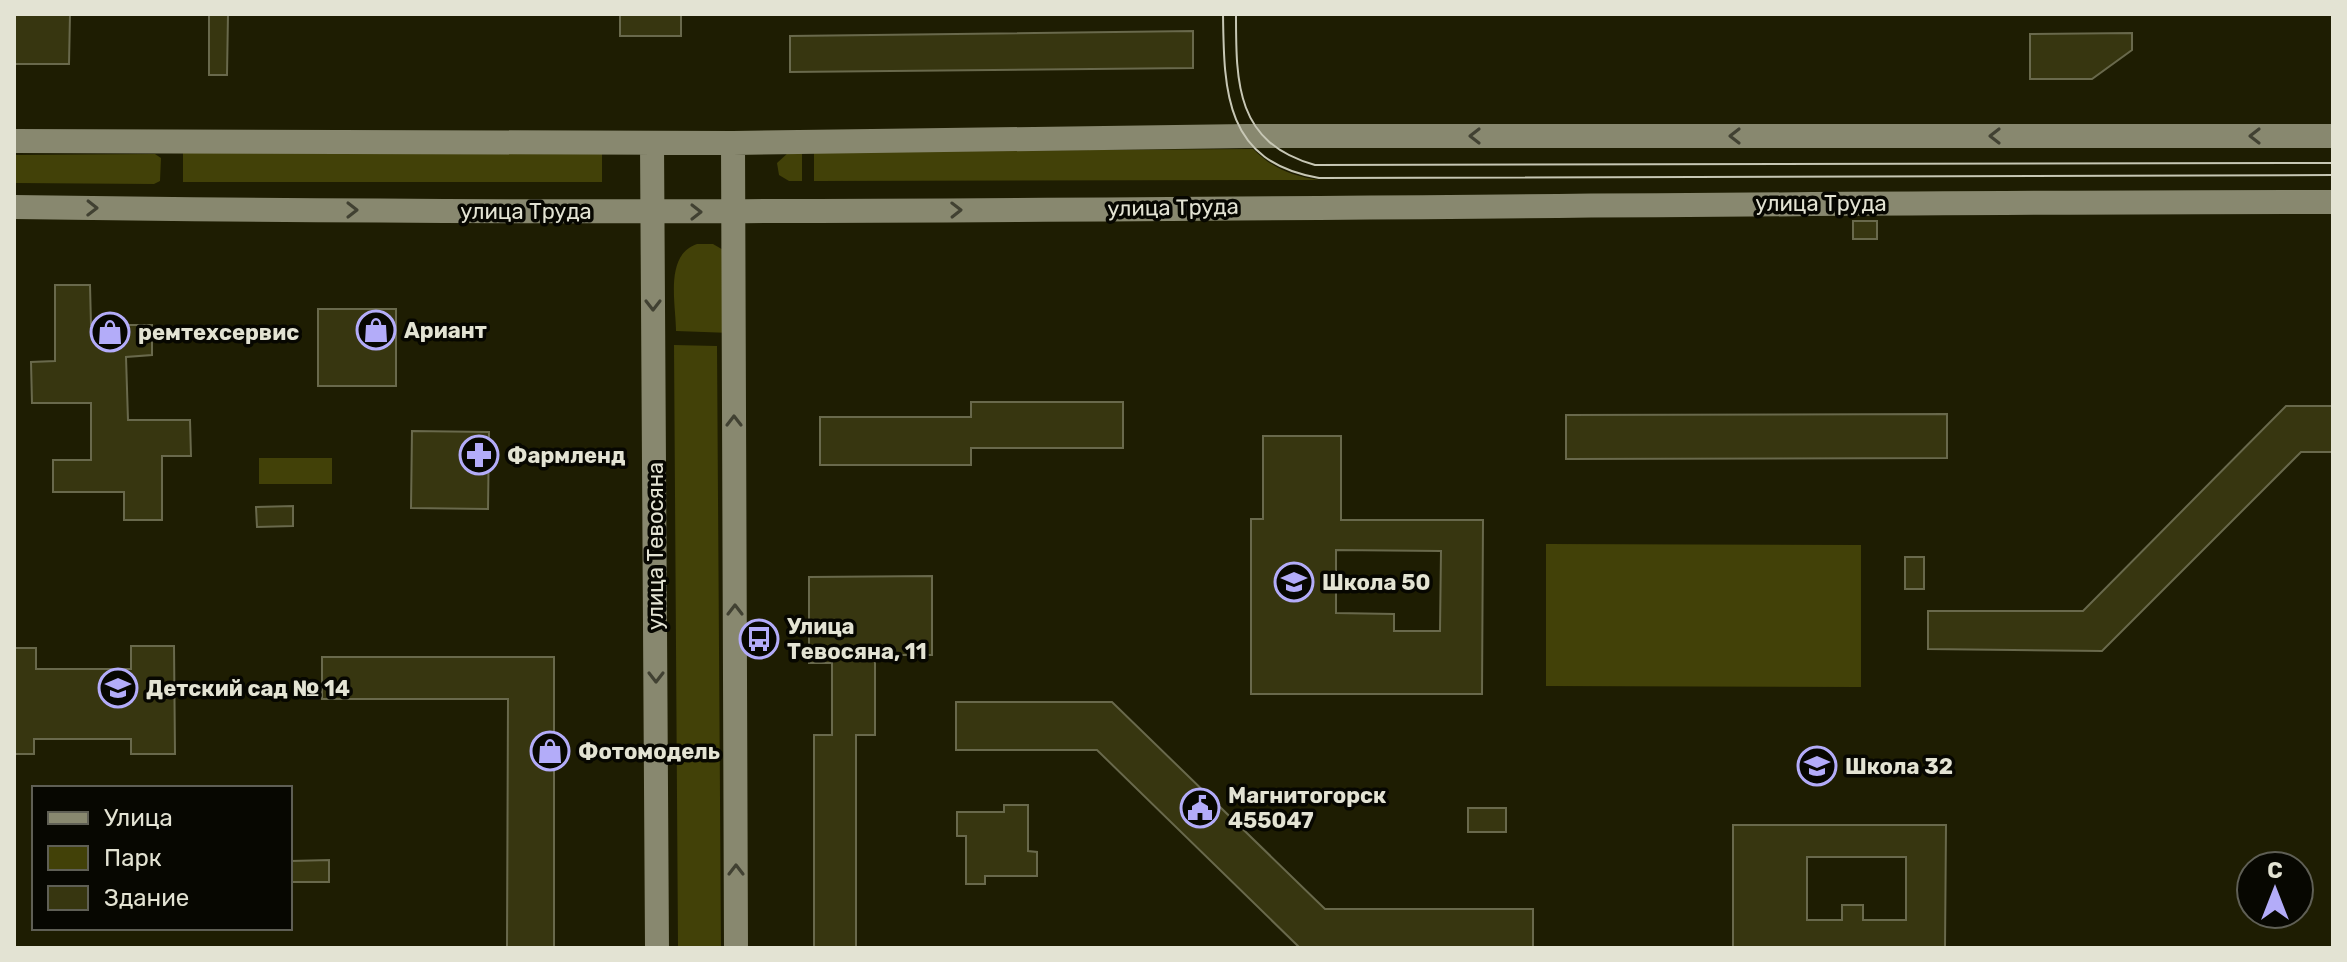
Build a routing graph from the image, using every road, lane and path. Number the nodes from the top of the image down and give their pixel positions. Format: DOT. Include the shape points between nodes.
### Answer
graph roads {
  1 [pos="2333,136"];
  2 [pos="14,141"];
  3 [pos="652,143"];
  4 [pos="733,143"];
  5 [pos="2333,202"];
  6 [pos="14,207"];
  7 [pos="652,212"];
  8 [pos="733,212"];
  9 [pos="657,948"];
  10 [pos="736,948"];
  1 -- 4 [label="main road, one-way" via="1246,136"];
  2 -- 3 [label="main road"];
  3 -- 4 [label="main road"];
  3 -- 7 [label="main road, улица Тевосяна"];
  4 -- 8 [label="main road"];
  8 -- 5 [label="main road, улица Труда, one-way"];
  6 -- 7 [label="main road, улица Труда, one-way"];
  7 -- 8 [label="main road, улица Труда, one-way"];
  7 -- 9 [label="main road, улица Тевосяна, one-way"];
  10 -- 8 [label="main road, one-way"];
}
